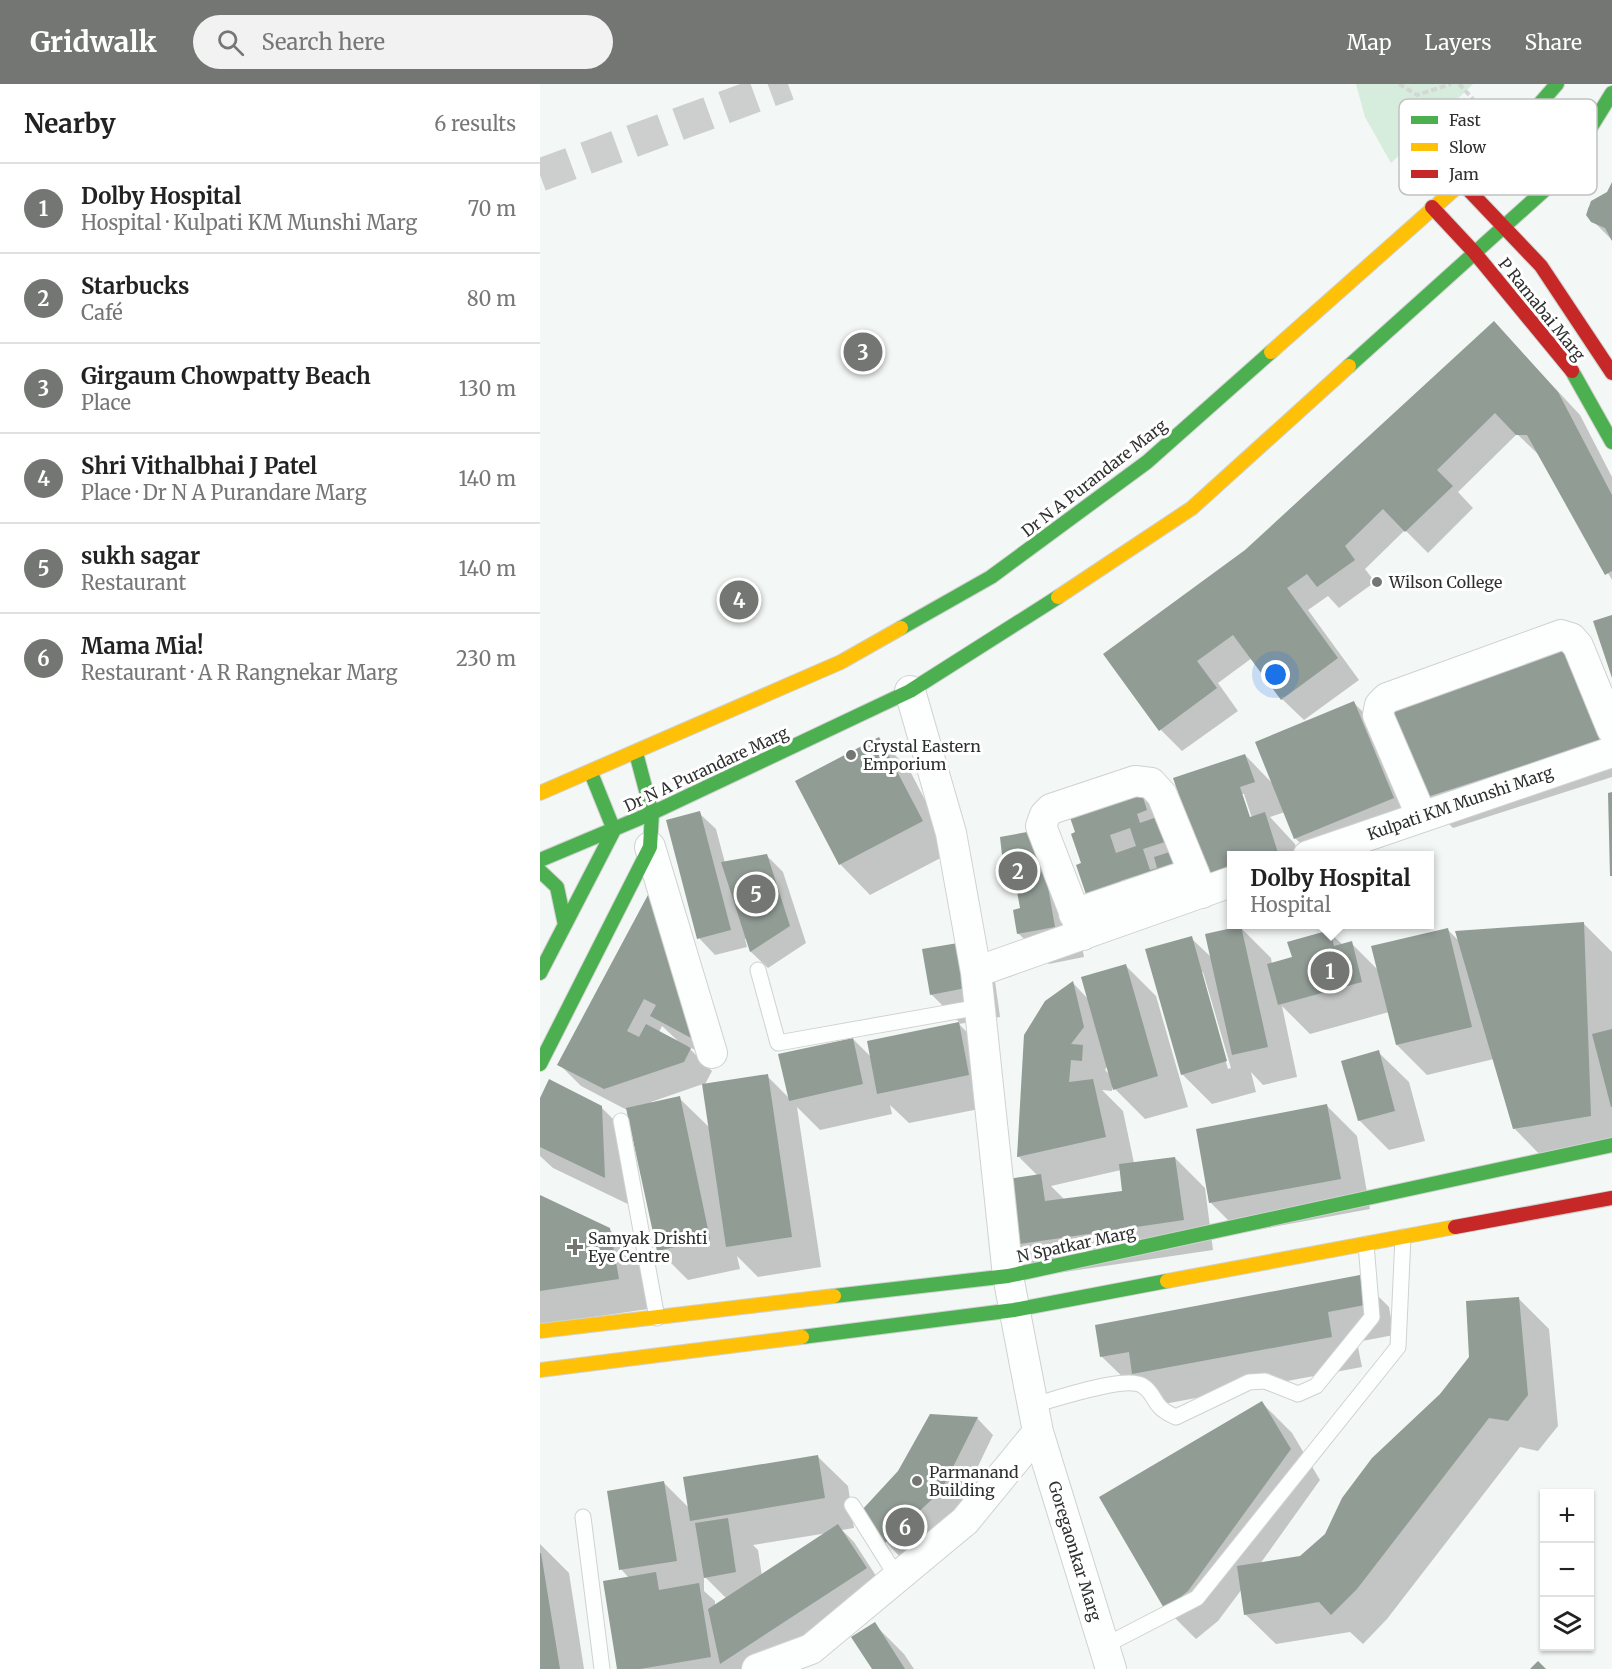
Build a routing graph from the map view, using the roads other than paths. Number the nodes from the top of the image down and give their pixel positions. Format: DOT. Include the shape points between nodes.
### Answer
graph roads {
  1 [pos="1557,84"];
  2 [pos="1612,93"];
  3 [pos="1544,99"];
  4 [pos="1597,117"];
  5 [pos="1446,195"];
  6 [pos="1473,195"];
  7 [pos="1539,195"];
  8 [pos="1432,207"];
  9 [pos="1502,227"];
  10 [pos="1474,252"];
  11 [pos="1588,364"];
  12 [pos="1612,372"];
  13 [pos="1612,442"];
  14 [pos="910,691"];
  15 [pos="1612,729"];
  16 [pos="1612,752"];
  17 [pos="636,753"];
  18 [pos="591,773"];
  19 [pos="540,793"];
  20 [pos="652,813"];
  21 [pos="1421,815"];
  22 [pos="614,830"];
  23 [pos="650,847"];
  24 [pos="1319,851"];
  25 [pos="540,860"];
  26 [pos="540,871"];
  27 [pos="1227,882"];
  28 [pos="1198,883"];
  29 [pos="1079,924"];
  30 [pos="566,925"];
  31 [pos="758,970"];
  32 [pos="976,972"];
  33 [pos="540,973"];
  34 [pos="980,1007"];
  35 [pos="712,1053"];
  36 [pos="540,1064"];
  37 [pos="621,1121"];
  38 [pos="1612,1145"];
  39 [pos="1612,1198"];
  40 [pos="1403,1237"];
  41 [pos="1366,1244"];
  42 [pos="1008,1276"];
  43 [pos="1014,1310"];
  44 [pos="657,1318"];
  45 [pos="540,1331"];
  46 [pos="540,1370"];
  47 [pos="1036,1419"];
  48 [pos="852,1505"];
  49 [pos="583,1517"];
  50 [pos="897,1577"];
  51 [pos="811,1649"];
  52 [pos="1108,1658"];
  53 [pos="602,1669"];
  54 [pos="757,1669"];
  55 [pos="773,1669"];
  1 -- 3 [label="main road, Dr N A Purandare Marg"];
  2 -- 4 [label="main road, Dr N A Purandare Marg"];
  5 -- 8 [label="main road, Dr N A Purandare Marg"];
  6 -- 9 [label="main road, P Ramabai Marg"];
  7 -- 9 [label="main road, Dr N A Purandare Marg"];
  8 -- 10 [label="main road, P Ramabai Marg"];
  8 -- 17 [label="main road, Dr N A Purandare Marg" via="1147,462 991,577 841,663"];
  9 -- 10 [label="main road, Dr N A Purandare Marg"];
  9 -- 11 [label="main road, P Ramabai Marg" via="1541,267"];
  10 -- 11 [label="main road, P Ramabai Marg"];
  10 -- 14 [label="main road, Dr N A Purandare Marg" via="1192,508"];
  11 -- 12 [label="main road, P Ramabai Marg"];
  11 -- 13 [label="main road, P Ramabai Marg"];
  14 -- 20 [label="main road, Dr N A Purandare Marg"];
  14 -- 32 [label="street, Goregaonkar Marg" via="951,833"];
  15 -- 21 [label="street" via="1578,646 1561,635 1387,698 1378,715"];
  16 -- 21 [label="street, Kulpati KM Munshi Marg"];
  17 -- 18 [label="main road, Dr N A Purandare Marg"];
  17 -- 20 [label="main road"];
  18 -- 19 [label="main road, Dr N A Purandare Marg"];
  18 -- 22 [label="main road"];
  20 -- 22 [label="main road, Dr N A Purandare Marg"];
  20 -- 23 [label="main road"];
  21 -- 24 [label="street, Kulpati KM Munshi Marg"];
  22 -- 25 [label="main road, Dr N A Purandare Marg"];
  22 -- 30 [label="main road"];
  23 -- 35 [label="street"];
  23 -- 36 [label="main road"];
  26 -- 30 [label="main road" via="558,887"];
  27 -- 28 [label="street"];
  28 -- 29 [label="street"];
  28 -- 29 [label="street" via="1162,795 1151,783 1135,782 1051,809 1041,826"];
  29 -- 32 [label="street"];
  30 -- 33 [label="main road"];
  31 -- 34 [label="lane" via="778,1044"];
  32 -- 34 [label="street, Goregaonkar Marg"];
  34 -- 42 [label="street, Goregaonkar Marg"];
  37 -- 44 [label="lane"];
  38 -- 42 [label="main road, N Spatkar Marg"];
  39 -- 40 [label="main road"];
  40 -- 41 [label="main road"];
  40 -- 52 [label="lane" via="1398,1347 1197,1598"];
  41 -- 43 [label="main road"];
  41 -- 47 [label="lane" via="1372,1317 1316,1386 1298,1394 1265,1381 1249,1382 1176,1417 1161,1411 1144,1386 1128,1381"];
  42 -- 43 [label="street, Goregaonkar Marg"];
  42 -- 44 [label="main road, N Spatkar Marg"];
  43 -- 46 [label="main road"];
  43 -- 47 [label="street, Goregaonkar Marg"];
  44 -- 45 [label="main road, N Spatkar Marg"];
  47 -- 50 [label="street" via="965,1521"];
  47 -- 52 [label="street, Goregaonkar Marg"];
  48 -- 50 [label="lane"];
  49 -- 53 [label="lane"];
  50 -- 51 [label="street"];
  51 -- 54 [label="street"];
  51 -- 55 [label="street"];
}
